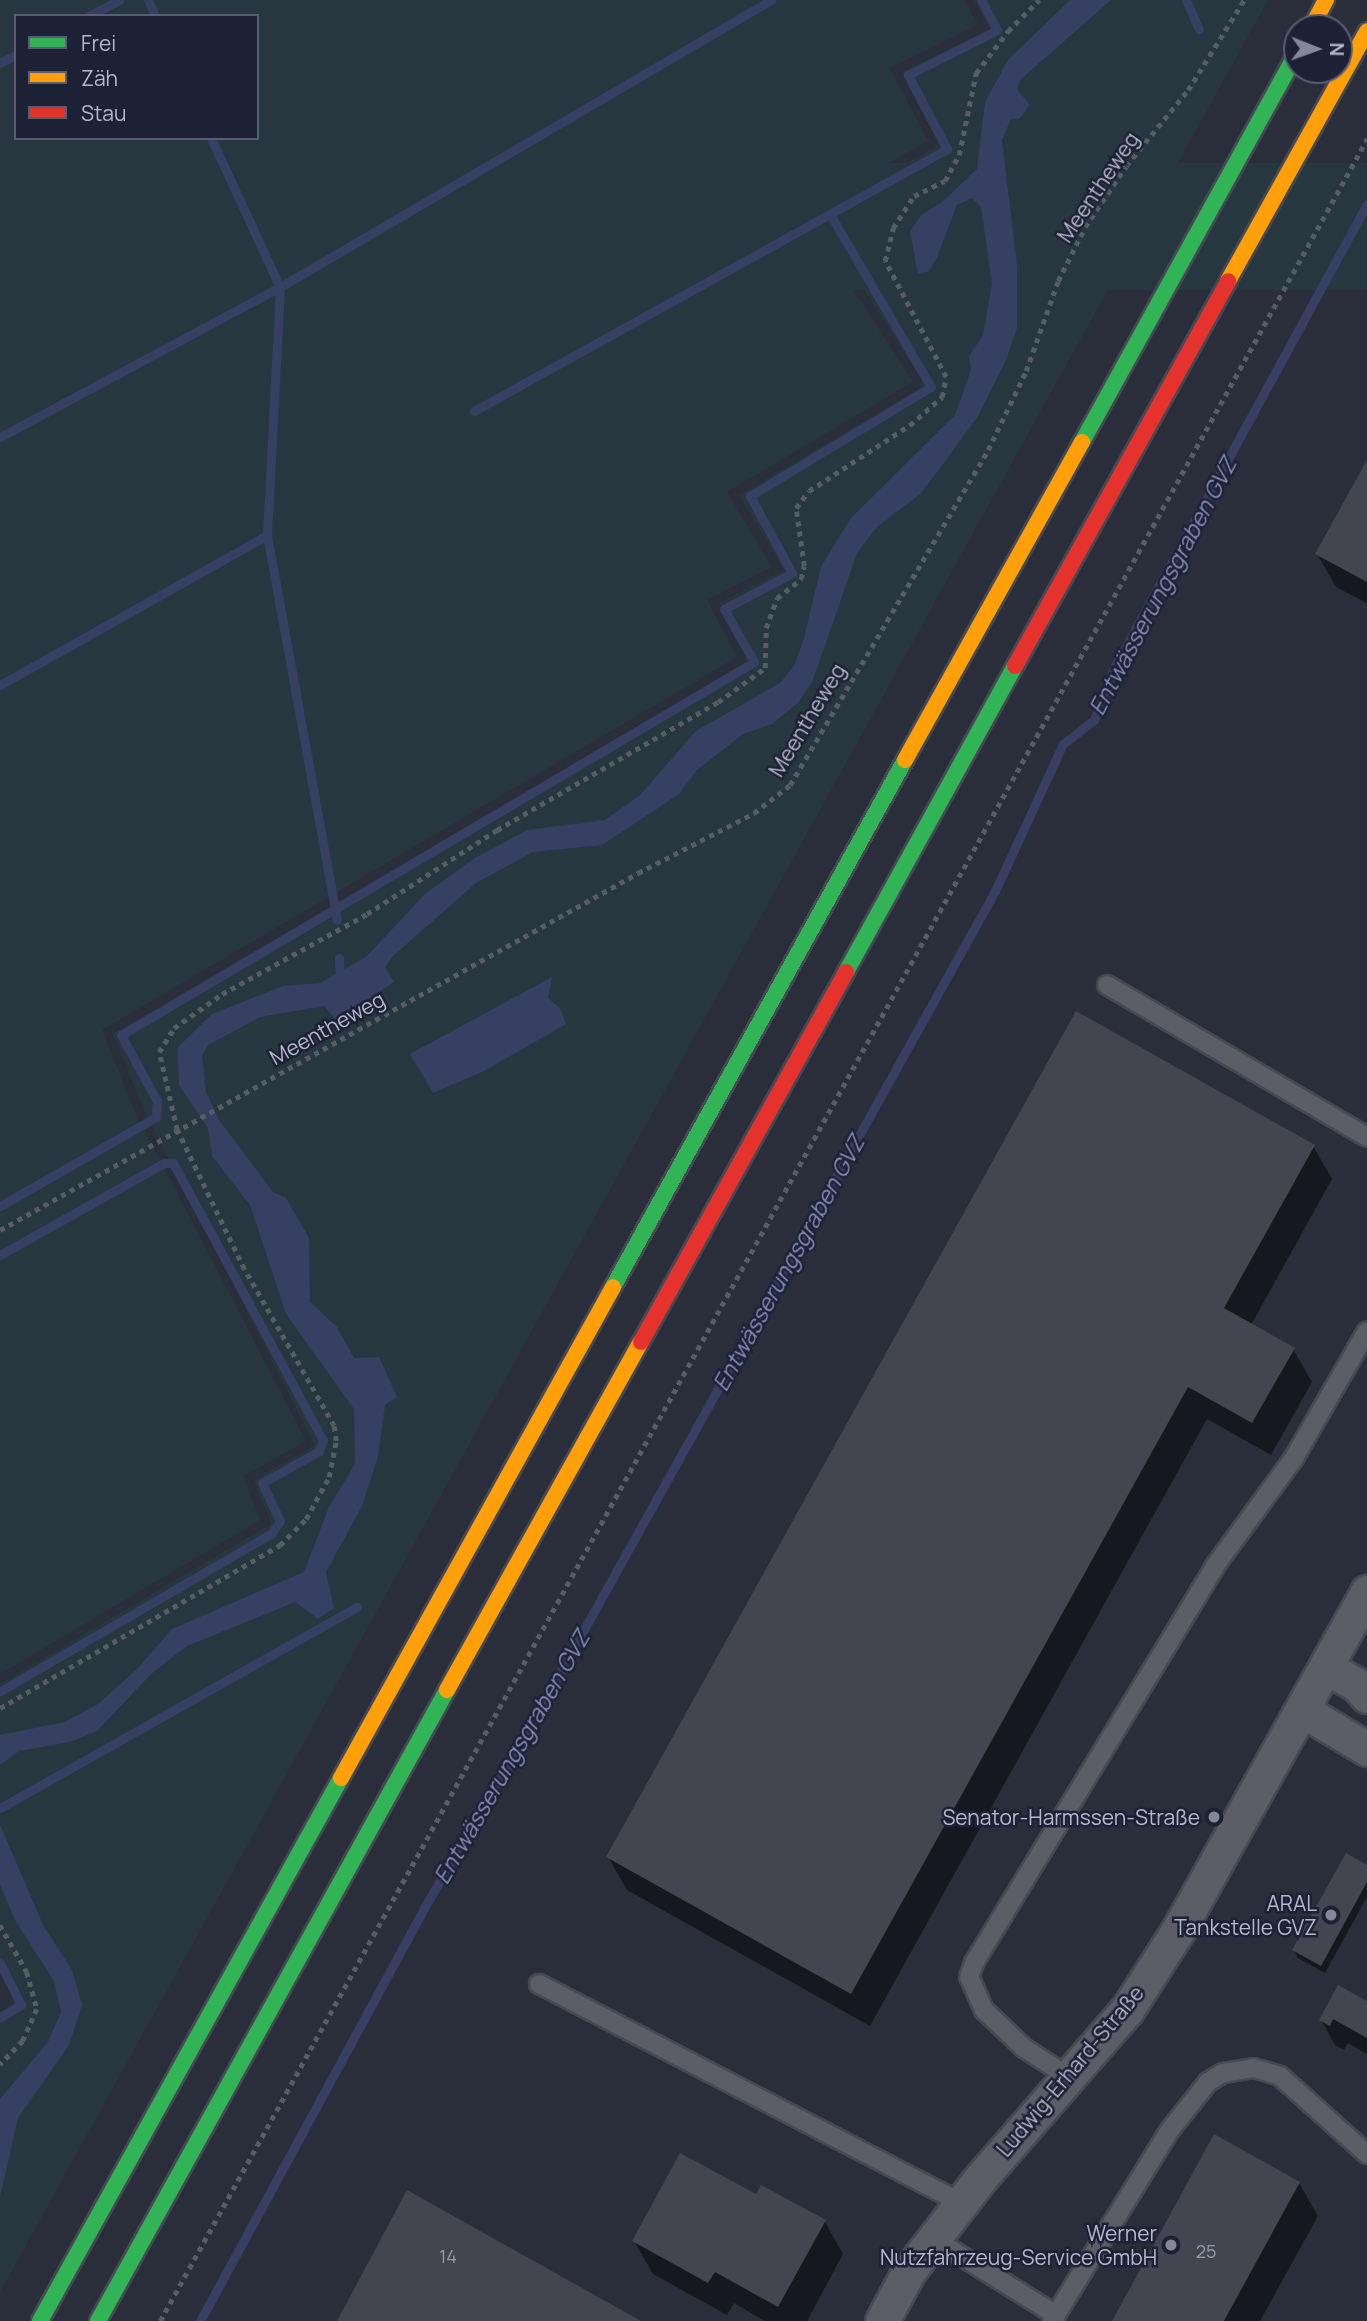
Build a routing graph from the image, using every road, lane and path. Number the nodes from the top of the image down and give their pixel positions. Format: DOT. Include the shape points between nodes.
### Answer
graph roads {
  1 [pos="1039,0"];
  2 [pos="1244,0"];
  3 [pos="1367,31"];
  4 [pos="1283,79"];
  5 [pos="1367,139"];
  6 [pos="1107,985"];
  7 [pos="177,1130"];
  8 [pos="1367,1137"];
  9 [pos="0,1230"];
  10 [pos="1367,1331"];
  11 [pos="1367,1592"];
  12 [pos="1326,1667"];
  13 [pos="1367,1696"];
  14 [pos="0,1708"];
  15 [pos="1302,1710"];
  16 [pos="1367,1749"];
  17 [pos="0,1926"];
  18 [pos="539,1984"];
  19 [pos="0,2065"];
  20 [pos="1069,2077"];
  21 [pos="1367,2154"];
  22 [pos="962,2203"];
  23 [pos="934,2238"];
  24 [pos="1054,2318"];
  25 [pos="40,2321"];
  26 [pos="98,2321"];
  27 [pos="160,2321"];
  28 [pos="882,2321"];
  1 -- 7 [label="path" via="976,73 959,155 945,181 914,196 893,228 885,261 946,377 942,397 910,425 809,491 796,508 804,566 801,579 777,598 773,608 766,628 765,668 718,702 497,830 367,914 222,994 174,1028 159,1052"];
  2 -- 7 [label="path, Meentheweg" via="1188,90 1085,227 988,450 790,785 754,813"];
  3 -- 26 [label="highway"];
  4 -- 25 [label="highway"];
  5 -- 27 [label="path"];
  6 -- 8 [label="lane"];
  7 -- 9 [label="path, Meentheweg"];
  7 -- 14 [label="path" via="244,1269 334,1426 329,1477 306,1519 280,1545"];
  10 -- 20 [label="lane" via="1294,1458 1215,1566 974,1963 969,1977 984,2010 1024,2048"];
  11 -- 12 [label="street, Ludwig-Erhard-Straße"];
  12 -- 13 [label="street"];
  12 -- 15 [label="street, Ludwig-Erhard-Straße"];
  15 -- 16 [label="street"];
  15 -- 20 [label="street, Ludwig-Erhard-Straße" via="1134,2000"];
  17 -- 19 [label="path" via="27,1972 37,2009 23,2041"];
  18 -- 22 [label="lane"];
  20 -- 22 [label="street, Ludwig-Erhard-Straße"];
  21 -- 24 [label="lane" via="1280,2076 1254,2068 1223,2073 1208,2082 1170,2130"];
  22 -- 23 [label="street, Ludwig-Erhard-Straße"];
  23 -- 24 [label="lane"];
  23 -- 28 [label="street, Ludwig-Erhard-Straße"];
}
